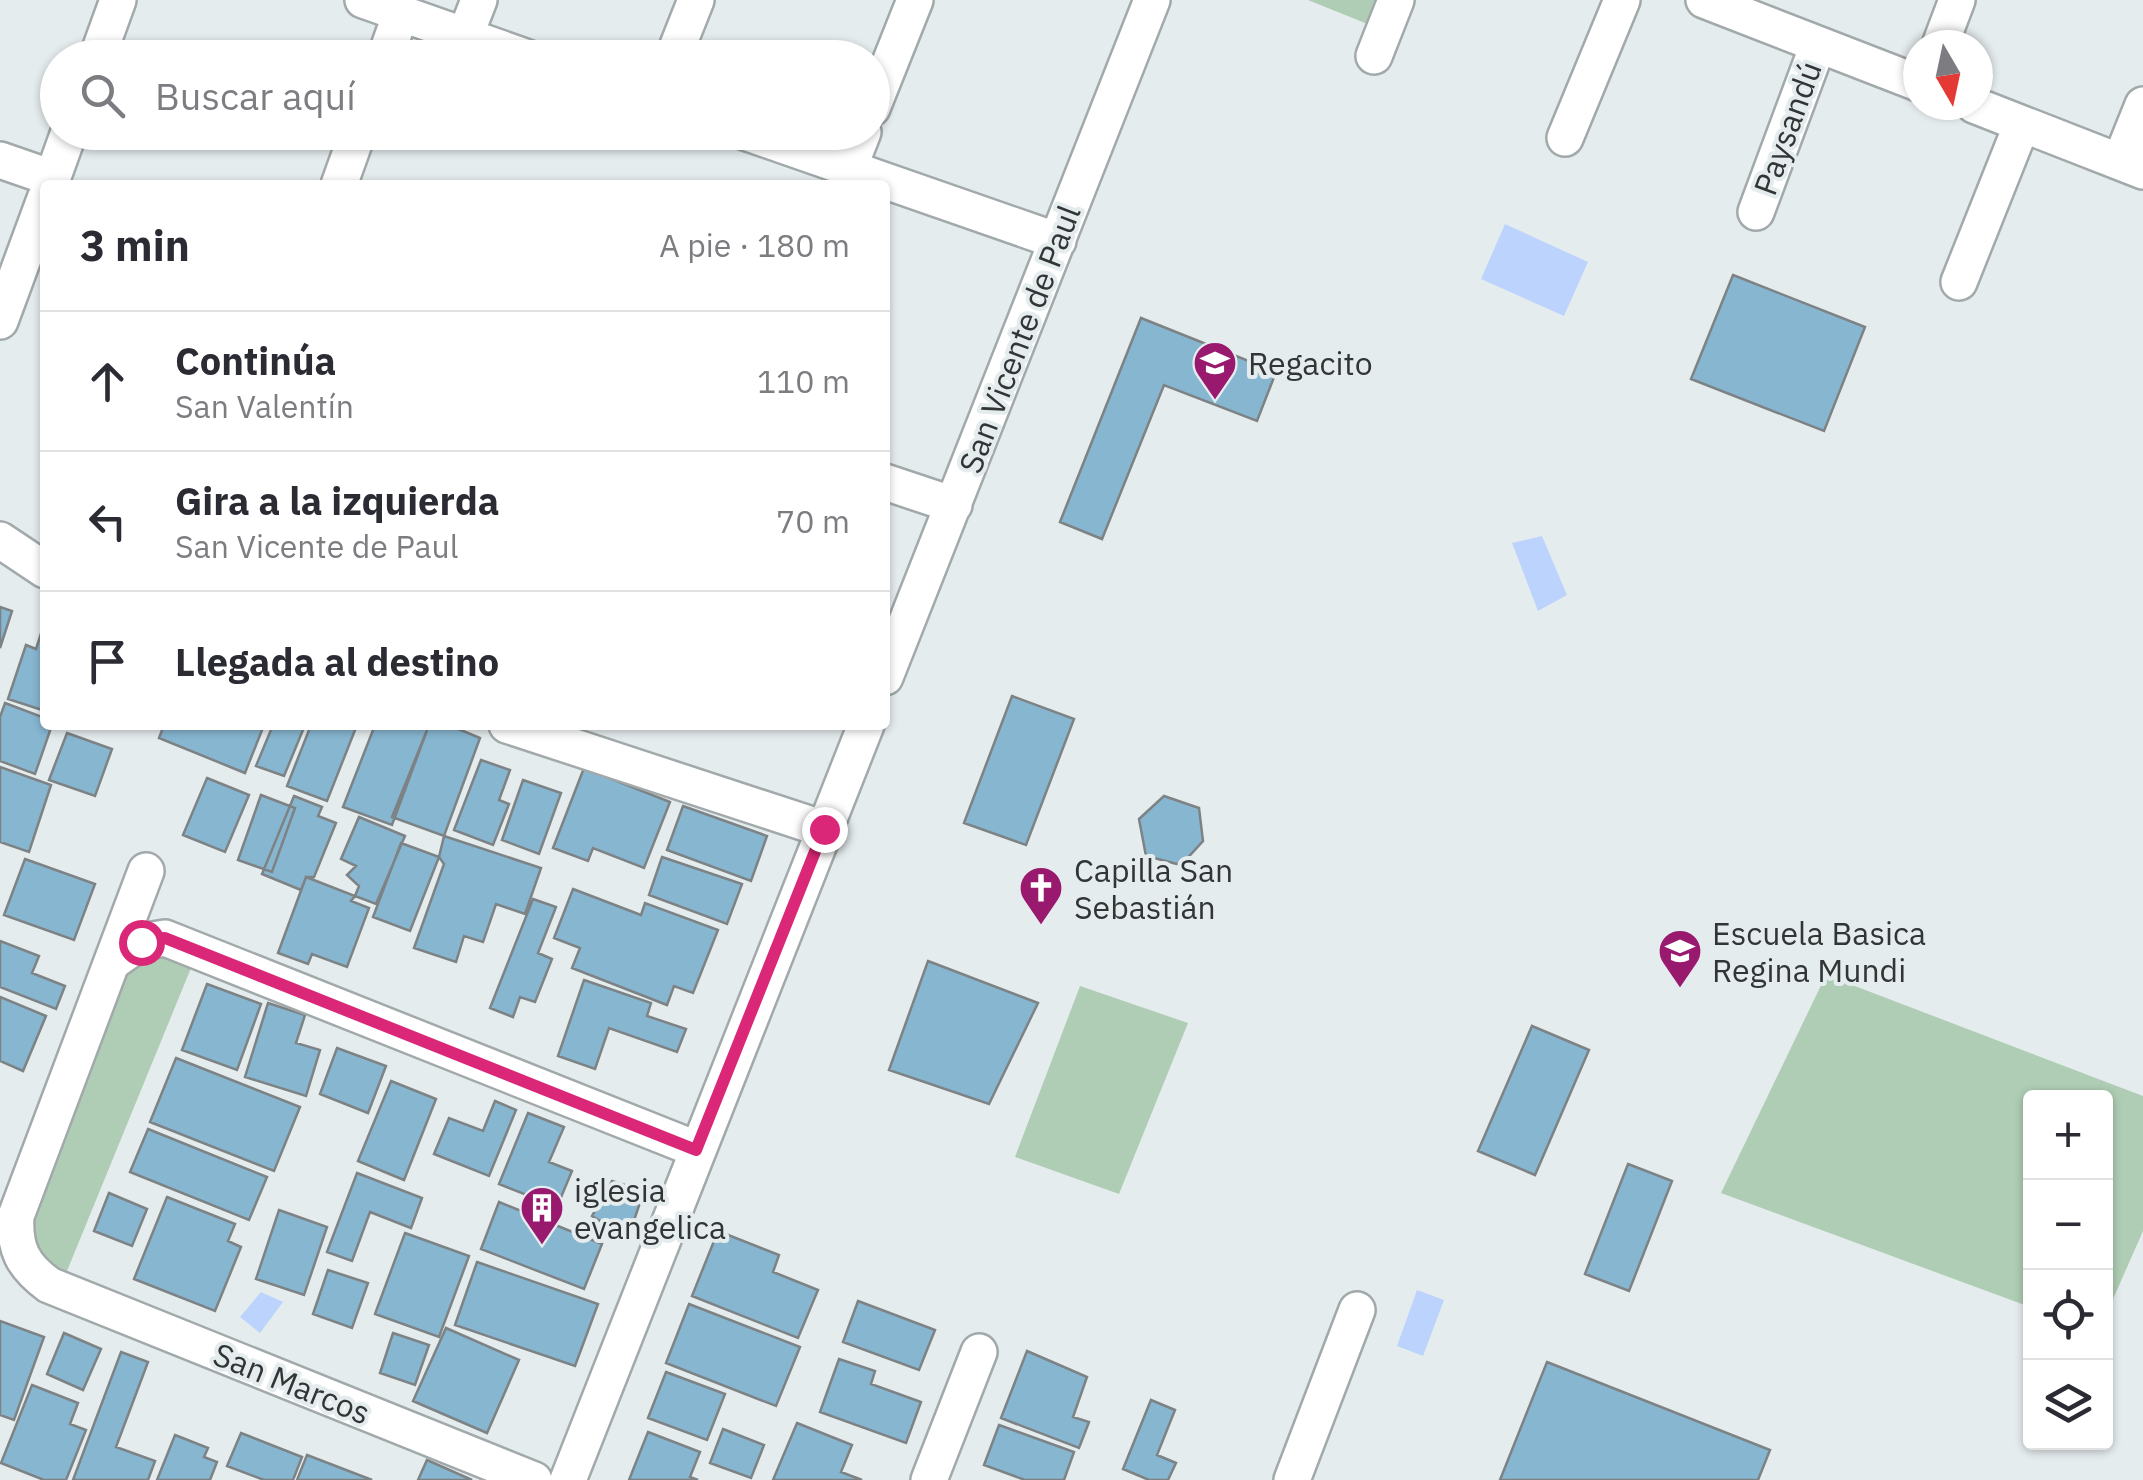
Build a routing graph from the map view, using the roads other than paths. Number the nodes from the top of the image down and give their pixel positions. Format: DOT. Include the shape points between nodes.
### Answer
graph roads {
  1 [pos="118,0"];
  2 [pos="363,0"];
  3 [pos="479,0"];
  4 [pos="696,0"];
  5 [pos="915,0"];
  6 [pos="1152,0"];
  7 [pos="1396,0"];
  8 [pos="1622,0"];
  9 [pos="1958,0"];
  10 [pos="1719,3"];
  11 [pos="402,14"];
  12 [pos="1946,30"];
  13 [pos="465,36"];
  14 [pos="104,40"];
  15 [pos="392,40"];
  16 [pos="476,40"];
  17 [pos="680,40"];
  18 [pos="1818,45"];
  19 [pos="1374,56"];
  20 [pos="890,63"];
  21 [pos="1903,77"];
  22 [pos="2143,106"];
  23 [pos="1993,113"];
  24 [pos="2022,124"];
  25 [pos="1565,138"];
  26 [pos="62,150"];
  27 [pos="352,150"];
  28 [pos="797,150"];
  29 [pos="856,150"];
  30 [pos="0,160"];
  31 [pos="2132,166"];
  32 [pos="849,168"];
  33 [pos="52,180"];
  34 [pos="341,180"];
  35 [pos="883,180"];
  36 [pos="40,182"];
  37 [pos="890,182"];
  38 [pos="40,212"];
  39 [pos="1756,212"];
  40 [pos="1058,241"];
  41 [pos="1959,282"];
  42 [pos="0,321"];
  43 [pos="890,484"];
  44 [pos="954,505"];
  45 [pos="0,540"];
  46 [pos="40,567"];
  47 [pos="890,665"];
  48 [pos="522,730"];
  49 [pos="864,730"];
  50 [pos="824,829"];
  51 [pos="146,871"];
  52 [pos="114,961"];
  53 [pos="696,1150"];
  54 [pos="1357,1310"];
  55 [pos="979,1352"];
  56 [pos="534,1480"];
  57 [pos="568,1480"];
  58 [pos="928,1480"];
  59 [pos="1292,1480"];
  1 -- 14 [label="street"];
  2 -- 11 [label="street"];
  3 -- 13 [label="street"];
  4 -- 17 [label="street"];
  5 -- 20 [label="street"];
  6 -- 40 [label="street, San Vicente de Paul"];
  7 -- 19 [label="street"];
  8 -- 25 [label="street"];
  9 -- 12 [label="street"];
  10 -- 18 [label="street"];
  11 -- 13 [label="street"];
  11 -- 15 [label="street"];
  13 -- 16 [label="street"];
  18 -- 21 [label="street"];
  18 -- 39 [label="street, Paysandú"];
  22 -- 31 [label="street"];
  23 -- 24 [label="street"];
  24 -- 31 [label="street"];
  24 -- 41 [label="street"];
  26 -- 33 [label="street"];
  27 -- 34 [label="street"];
  28 -- 32 [label="street"];
  29 -- 32 [label="street"];
  30 -- 36 [label="street"];
  32 -- 35 [label="street"];
  37 -- 40 [label="street"];
  38 -- 42 [label="street"];
  40 -- 44 [label="street, San Vicente de Paul"];
  43 -- 44 [label="street"];
  44 -- 47 [label="street, San Vicente de Paul"];
  45 -- 46 [label="street"];
  48 -- 50 [label="street"];
  49 -- 50 [label="street"];
  50 -- 53 [label="street"];
  51 -- 52 [label="street"];
  52 -- 53 [label="street" via="141,942 165,938"];
  52 -- 56 [label="street, San Marcos" via="16,1216 18,1254 30,1271 49,1286"];
  53 -- 57 [label="street"];
  54 -- 59 [label="street"];
  55 -- 58 [label="street"];
}
